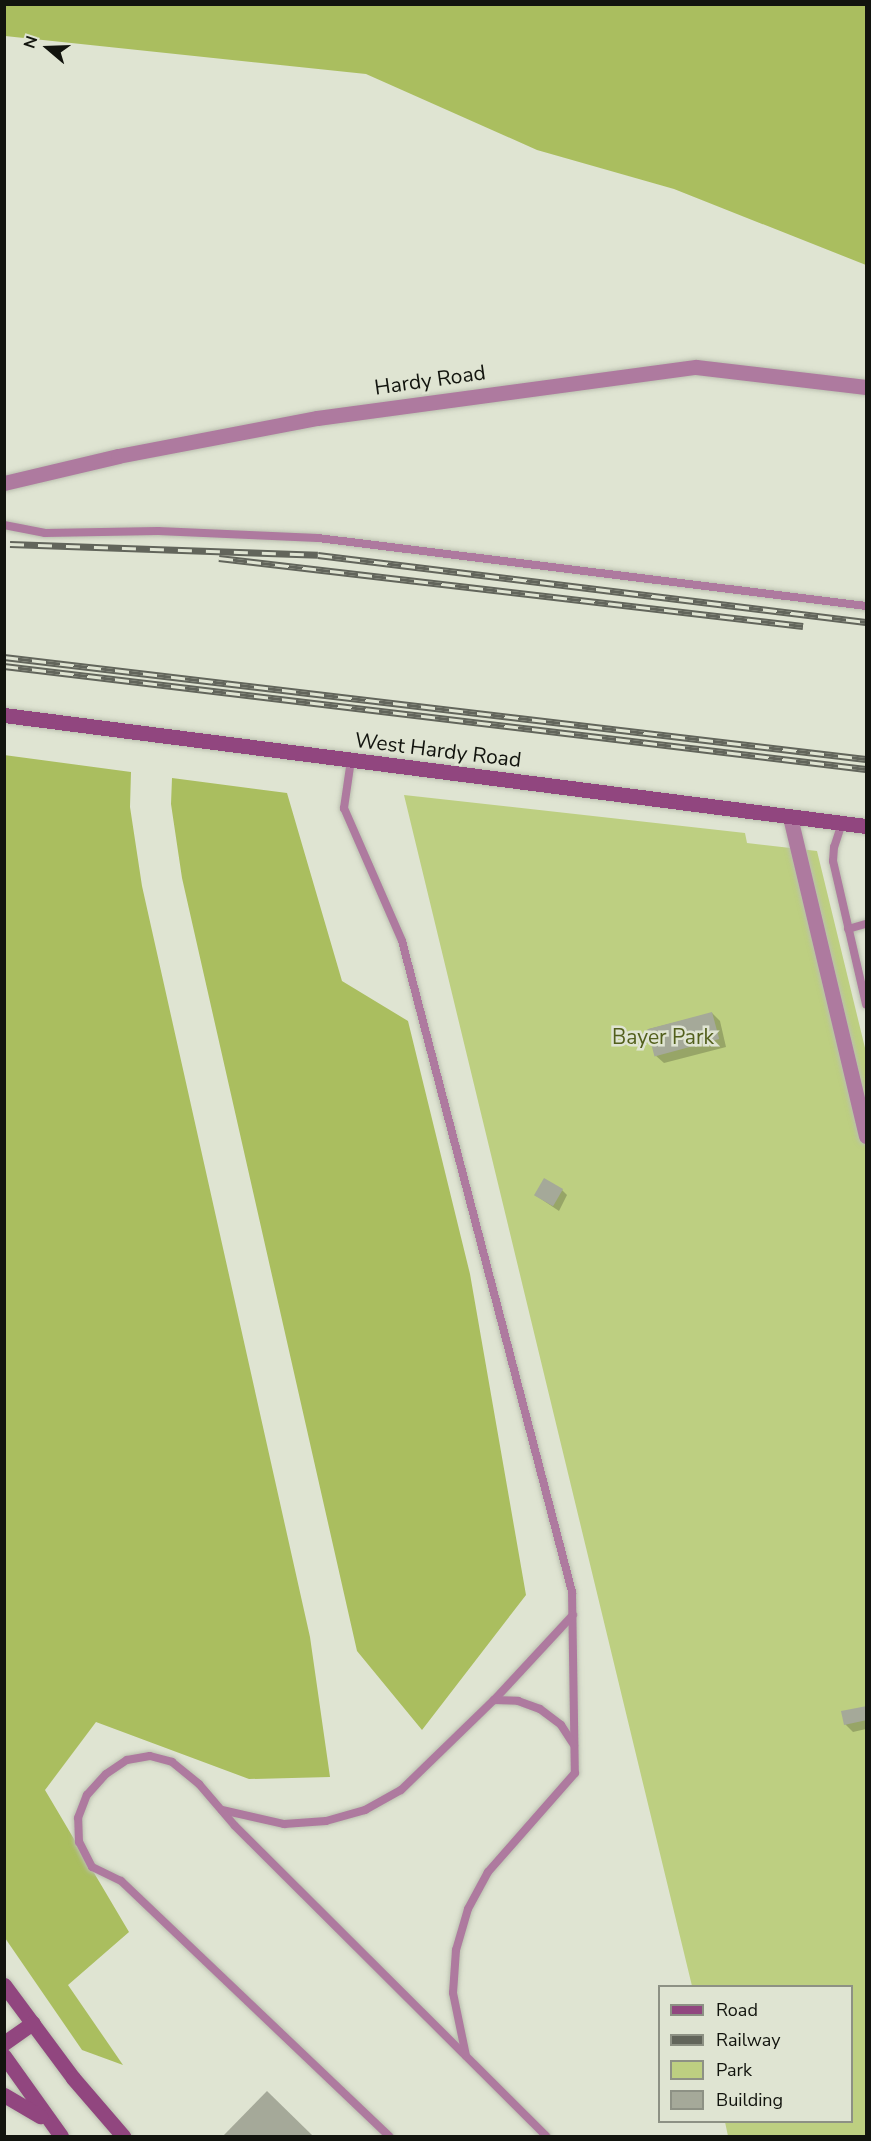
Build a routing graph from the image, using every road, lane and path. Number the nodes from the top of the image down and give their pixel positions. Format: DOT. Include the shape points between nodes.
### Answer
graph roads {
  1 [pos="867,387"];
  2 [pos="4,483"];
  3 [pos="4,525"];
  4 [pos="867,606"];
  5 [pos="4,715"];
  6 [pos="351,760"];
  7 [pos="790,818"];
  8 [pos="842,823"];
  9 [pos="867,826"];
  10 [pos="867,924"];
  11 [pos="848,928"];
  12 [pos="867,1004"];
  13 [pos="867,1136"];
  14 [pos="573,1615"];
  15 [pos="494,1700"];
  16 [pos="575,1747"];
  17 [pos="221,1810"];
  18 [pos="4,1985"];
  19 [pos="9,2001"];
  20 [pos="33,2023"];
  21 [pos="4,2043"];
  22 [pos="4,2056"];
  23 [pos="466,2056"];
  24 [pos="4,2095"];
  25 [pos="59,2133"];
  26 [pos="123,2136"];
  27 [pos="389,2136"];
  28 [pos="546,2136"];
  1 -- 2 [label="street, Hardy Road" via="696,367 317,418 118,456"];
  3 -- 4 [label="lane" via="45,532 158,531 318,538"];
  5 -- 6 [label="main road, West Hardy Road"];
  6 -- 7 [label="main road, West Hardy Road"];
  6 -- 14 [label="lane" via="344,808 402,941 572,1592"];
  7 -- 8 [label="main road, West Hardy Road"];
  7 -- 13 [label="street"];
  8 -- 9 [label="main road, West Hardy Road"];
  8 -- 11 [label="lane" via="833,861"];
  10 -- 11 [label="lane"];
  11 -- 12 [label="lane"];
  14 -- 15 [label="lane"];
  14 -- 16 [label="lane"];
  15 -- 16 [label="lane" via="518,1701 540,1709 561,1725"];
  15 -- 17 [label="lane" via="401,1790 365,1810 326,1821 284,1824"];
  16 -- 23 [label="lane" via="575,1773 488,1872 468,1910 456,1950 453,1993"];
  17 -- 23 [label="lane"];
  17 -- 27 [label="lane" via="199,1784 172,1762 150,1756 127,1760 106,1774 87,1795 78,1818 78,1842 93,1867 121,1881"];
  18 -- 19 [label="main road"];
  19 -- 20 [label="main road"];
  20 -- 21 [label="main road"];
  20 -- 26 [label="main road"];
  22 -- 25 [label="main road"];
  23 -- 28 [label="lane"];
  24 -- 25 [label="main road" via="27,2106"];
}
